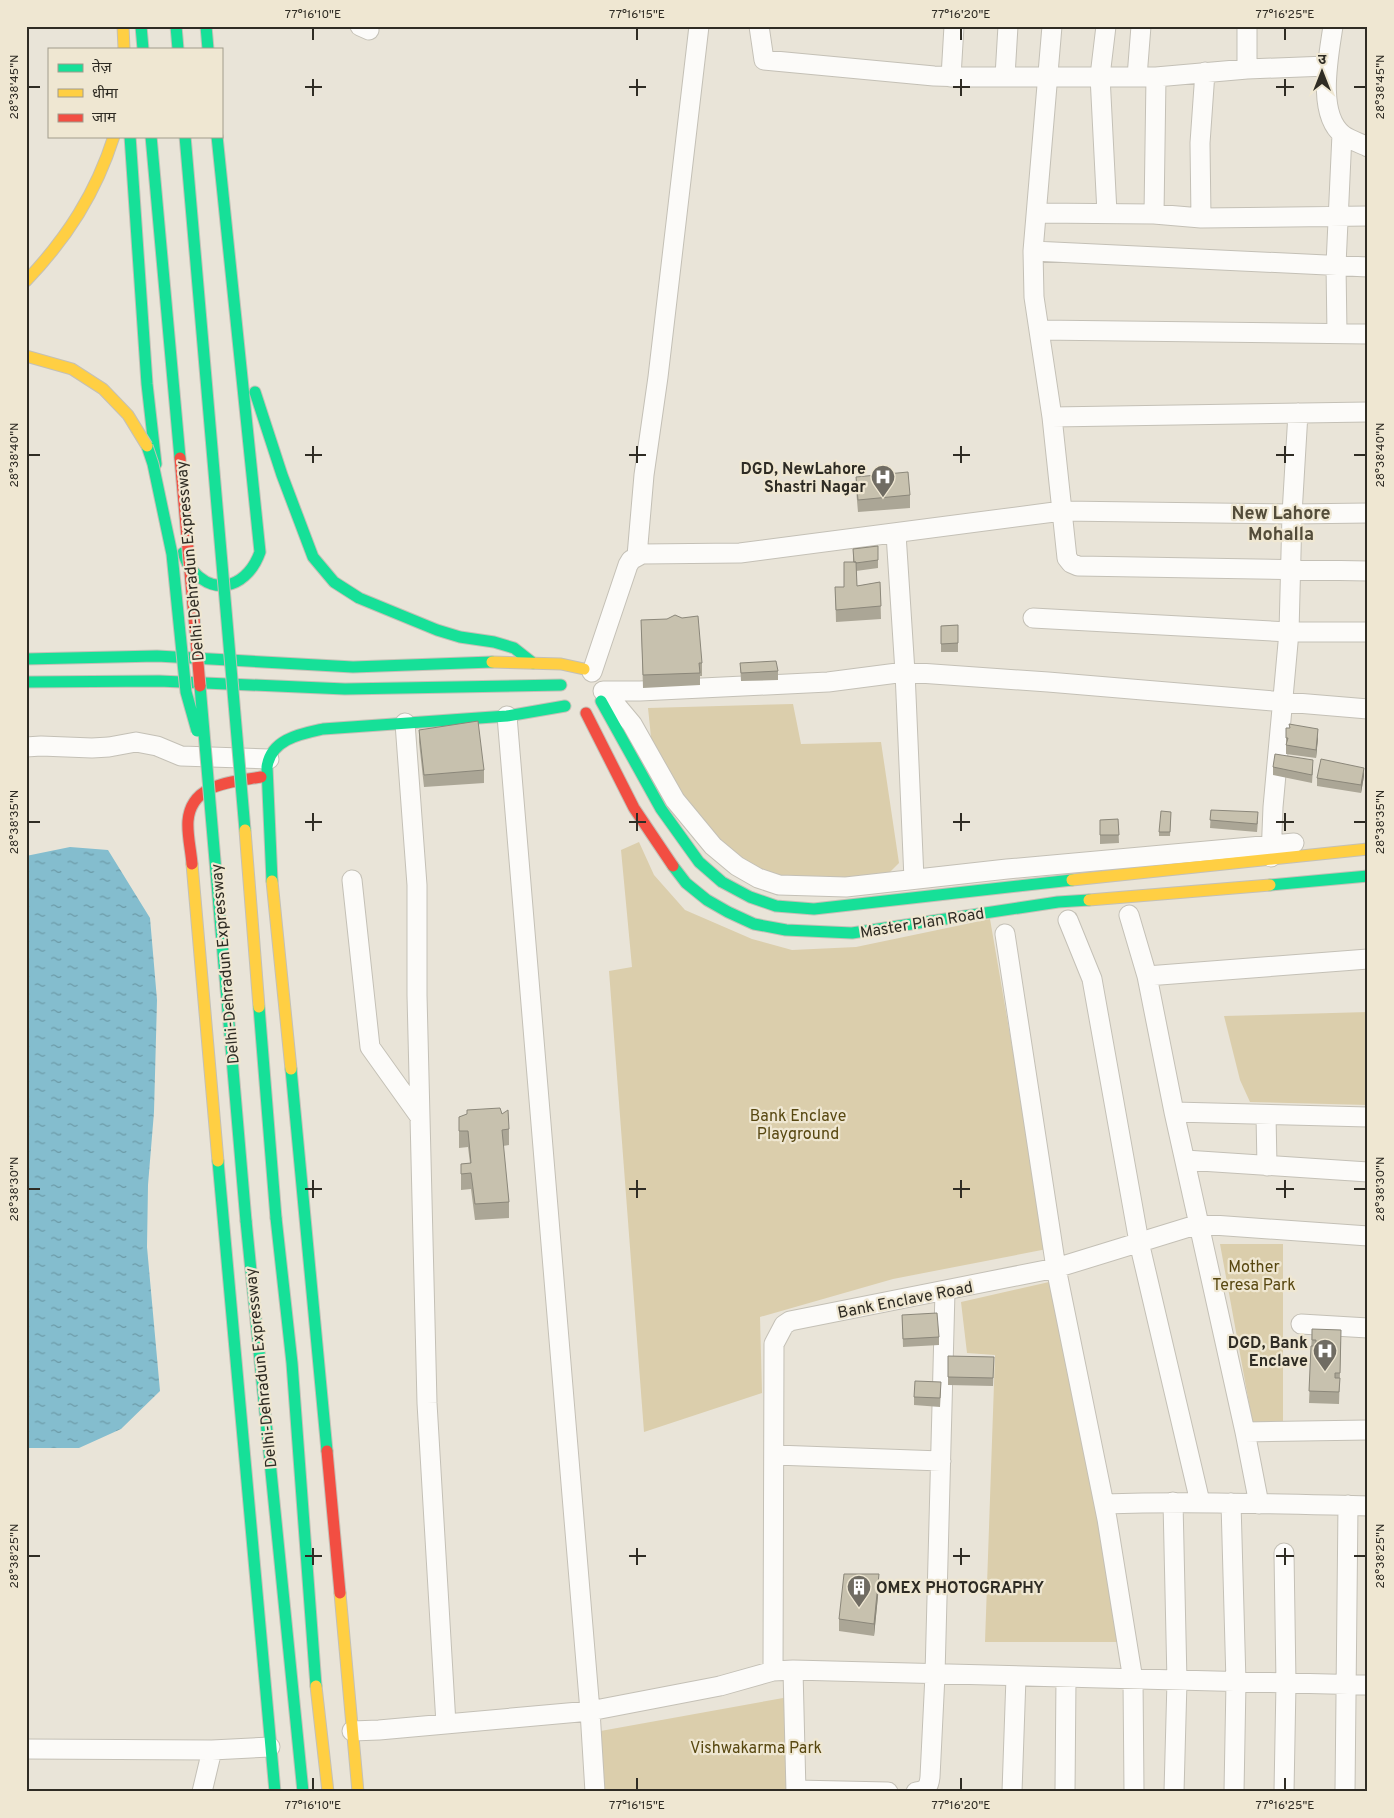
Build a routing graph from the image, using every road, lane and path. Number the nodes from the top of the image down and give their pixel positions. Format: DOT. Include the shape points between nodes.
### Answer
graph roads {
  1 [pos="123,26"];
  2 [pos="141,26"];
  3 [pos="176,26"];
  4 [pos="206,26"];
  5 [pos="699,26"];
  6 [pos="759,26"];
  7 [pos="954,26"];
  8 [pos="1008,26"];
  9 [pos="1052,26"];
  10 [pos="1106,26"];
  11 [pos="1141,26"];
  12 [pos="1247,26"];
  13 [pos="1333,26"];
  14 [pos="124,48"];
  15 [pos="143,48"];
  16 [pos="178,48"];
  17 [pos="208,48"];
  18 [pos="1327,66"];
  19 [pos="1247,69"];
  20 [pos="1204,72"];
  21 [pos="1005,76"];
  22 [pos="1100,76"];
  23 [pos="951,77"];
  24 [pos="1048,77"];
  25 [pos="1137,77"];
  26 [pos="1156,77"];
  27 [pos="1342,134"];
  28 [pos="113,138"];
  29 [pos="130,138"];
  30 [pos="151,138"];
  31 [pos="185,138"];
  32 [pos="217,138"];
  33 [pos="1368,147"];
  34 [pos="1037,213"];
  35 [pos="1107,213"];
  36 [pos="1154,214"];
  37 [pos="1368,216"];
  38 [pos="1337,217"];
  39 [pos="1201,218"];
  40 [pos="1033,251"];
  41 [pos="1336,265"];
  42 [pos="1368,267"];
  43 [pos="26,281"];
  44 [pos="1039,330"];
  45 [pos="1337,333"];
  46 [pos="1368,334"];
  47 [pos="238,340"];
  48 [pos="26,356"];
  49 [pos="1368,412"];
  50 [pos="1298,413"];
  51 [pos="1052,417"];
  52 [pos="1062,511"];
  53 [pos="1368,513"];
  54 [pos="1292,514"];
  55 [pos="896,534"];
  56 [pos="637,556"];
  57 [pos="1291,571"];
  58 [pos="1368,571"];
  59 [pos="1033,618"];
  60 [pos="1289,632"];
  61 [pos="1368,632"];
  62 [pos="26,659"];
  63 [pos="533,663"];
  64 [pos="588,671"];
  65 [pos="905,672"];
  66 [pos="26,682"];
  67 [pos="560,685"];
  68 [pos="602,696"];
  69 [pos="1283,702"];
  70 [pos="565,706"];
  71 [pos="1368,710"];
  72 [pos="586,713"];
  73 [pos="507,716"];
  74 [pos="405,723"];
  75 [pos="26,746"];
  76 [pos="268,767"];
  77 [pos="208,772"];
  78 [pos="1368,836"];
  79 [pos="1368,849"];
  80 [pos="1272,852"];
  81 [pos="1368,876"];
  82 [pos="914,879"];
  83 [pos="352,880"];
  84 [pos="965,882"];
  85 [pos="1129,915"];
  86 [pos="1068,920"];
  87 [pos="1005,934"];
  88 [pos="1368,959"];
  89 [pos="1147,976"];
  90 [pos="1174,1112"];
  91 [pos="1266,1115"];
  92 [pos="420,1117"];
  93 [pos="1368,1117"];
  94 [pos="1185,1160"];
  95 [pos="1267,1166"];
  96 [pos="1368,1172"];
  97 [pos="1199,1224"];
  98 [pos="1368,1236"];
  99 [pos="1139,1242"];
  100 [pos="1056,1268"];
  101 [pos="945,1291"];
  102 [pos="1301,1324"];
  103 [pos="1368,1328"];
  104 [pos="320,1368"];
  105 [pos="292,1371"];
  106 [pos="261,1374"];
  107 [pos="237,1382"];
  108 [pos="253,1410"];
  109 [pos="1368,1430"];
  110 [pos="1245,1432"];
  111 [pos="298,1437"];
  112 [pos="326,1438"];
  113 [pos="268,1448"];
  114 [pos="244,1451"];
  115 [pos="775,1455"];
  116 [pos="941,1460"];
  117 [pos="1174,1502"];
  118 [pos="1200,1502"];
  119 [pos="1231,1503"];
  120 [pos="1104,1504"];
  121 [pos="1259,1504"];
  122 [pos="1348,1505"];
  123 [pos="1368,1506"];
  124 [pos="1284,1553"];
  125 [pos="793,1670"];
  126 [pos="773,1671"];
  127 [pos="935,1675"];
  128 [pos="1016,1677"];
  129 [pos="1066,1678"];
  130 [pos="1133,1680"];
  131 [pos="1176,1681"];
  132 [pos="1236,1682"];
  133 [pos="1286,1683"];
  134 [pos="1346,1685"];
  135 [pos="1368,1685"];
  136 [pos="590,1711"];
  137 [pos="446,1724"];
  138 [pos="352,1731"];
  139 [pos="270,1747"];
  140 [pos="26,1750"];
  141 [pos="212,1750"];
  142 [pos="796,1791"];
  143 [pos="202,1792"];
  144 [pos="275,1792"];
  145 [pos="303,1792"];
  146 [pos="328,1792"];
  147 [pos="358,1792"];
  148 [pos="595,1792"];
  149 [pos="888,1792"];
  150 [pos="916,1792"];
  151 [pos="1012,1792"];
  152 [pos="1065,1792"];
  153 [pos="1134,1792"];
  154 [pos="1174,1792"];
  155 [pos="1234,1792"];
  156 [pos="1284,1792"];
  157 [pos="1345,1792"];
  1 -- 14 [label="main road"];
  2 -- 15 [label="main road"];
  3 -- 16 [label="main road"];
  4 -- 17 [label="main road"];
  5 -- 56 [label="street"];
  6 -- 23 [label="street" via="764,60"];
  7 -- 23 [label="street"];
  8 -- 21 [label="street"];
  9 -- 24 [label="street"];
  10 -- 22 [label="street"];
  11 -- 25 [label="street"];
  12 -- 19 [label="street"];
  13 -- 18 [label="street"];
  18 -- 19 [label="street"];
  18 -- 27 [label="street" via="1328,108"];
  19 -- 20 [label="street"];
  20 -- 26 [label="street"];
  20 -- 39 [label="street" via="1200,142"];
  21 -- 23 [label="street"];
  21 -- 24 [label="street"];
  22 -- 24 [label="street"];
  22 -- 25 [label="street"];
  22 -- 35 [label="street"];
  24 -- 34 [label="street"];
  25 -- 26 [label="street"];
  26 -- 36 [label="street"];
  27 -- 33 [label="street"];
  27 -- 38 [label="street"];
  28 -- 43 [label="main road" via="92,192 75,222 60,244"];
  29 -- 47 [label="main road" via="147,384 160,500 191,571 204,581 220,586 236,583 250,574 260,552"];
  30 -- 77 [label="main road, Delhi-Dehradun Expressway, bridge"];
  31 -- 105 [label="main road, Delhi-Dehradun Expressway, bridge" via="276,1218"];
  32 -- 47 [label="main road"];
  34 -- 35 [label="street"];
  34 -- 40 [label="street"];
  35 -- 36 [label="street"];
  36 -- 39 [label="street"];
  37 -- 38 [label="street"];
  38 -- 39 [label="street"];
  38 -- 41 [label="street"];
  40 -- 41 [label="street"];
  40 -- 44 [label="street"];
  41 -- 42 [label="street"];
  41 -- 45 [label="street"];
  44 -- 45 [label="street"];
  44 -- 51 [label="street"];
  45 -- 46 [label="street"];
  47 -- 63 [label="main road" via="282,475 313,557 326,574 359,598 449,635 508,645"];
  48 -- 77 [label="main road, bridge" via="72,369 103,389 128,415 146,447 153,464 172,554 186,692"];
  49 -- 50 [label="street"];
  50 -- 51 [label="street"];
  50 -- 54 [label="street"];
  51 -- 52 [label="street"];
  52 -- 54 [label="street"];
  52 -- 55 [label="street"];
  52 -- 57 [label="street" via="1067,558 1078,566"];
  53 -- 54 [label="street"];
  54 -- 57 [label="street"];
  55 -- 56 [label="street" via="740,553"];
  55 -- 65 [label="street"];
  56 -- 64 [label="street" via="628,565"];
  57 -- 58 [label="street"];
  57 -- 60 [label="street"];
  59 -- 60 [label="street"];
  60 -- 61 [label="street"];
  60 -- 69 [label="street"];
  62 -- 63 [label="main road" via="158,656 353,667"];
  63 -- 64 [label="main road" via="561,664"];
  64 -- 67 [label="main road" via="569,673"];
  64 -- 68 [label="main road" via="600,679"];
  65 -- 68 [label="street" via="828,682 640,691"];
  65 -- 69 [label="street"];
  65 -- 82 [label="street"];
  66 -- 67 [label="main road" via="159,681 344,688"];
  67 -- 70 [label="main road" via="561,700"];
  68 -- 72 [label="main road" via="593,710"];
  68 -- 82 [label="street" via="632,724 670,792 691,821 713,846 744,870 779,885 802,887"];
  68 -- 84 [label="main road" via="661,808 699,862 722,882 750,897 776,906 814,909"];
  69 -- 71 [label="street"];
  69 -- 80 [label="street"];
  70 -- 72 [label="main road" via="572,711"];
  70 -- 73 [label="main road"];
  72 -- 81 [label="main road, Master Plan Road" via="634,808 668,861 706,900 754,924 786,930 852,932 1058,902"];
  73 -- 74 [label="main road"];
  73 -- 136 [label="street"];
  74 -- 76 [label="main road" via="299,734 275,748"];
  74 -- 92 [label="street" via="417,885"];
  75 -- 76 [label="street" via="109,748 136,742 180,756"];
  76 -- 104 [label="main road" via="273,891"];
  76 -- 107 [label="main road" via="215,785 192,805 188,820"];
  77 -- 106 [label="main road, Delhi-Dehradun Expressway, bridge"];
  78 -- 80 [label="street"];
  79 -- 80 [label="main road"];
  80 -- 84 [label="street"];
  82 -- 84 [label="street"];
  83 -- 92 [label="street" via="370,1046"];
  85 -- 89 [label="street"];
  86 -- 99 [label="street" via="1092,979"];
  87 -- 100 [label="street"];
  88 -- 89 [label="street"];
  89 -- 90 [label="street"];
  90 -- 91 [label="street"];
  90 -- 94 [label="street"];
  91 -- 93 [label="street"];
  91 -- 95 [label="street"];
  92 -- 137 [label="street" via="427,1403"];
  94 -- 95 [label="street"];
  94 -- 97 [label="street"];
  95 -- 96 [label="street"];
  97 -- 98 [label="street, Bank Enclave Road"];
  97 -- 99 [label="street, Bank Enclave Road"];
  97 -- 110 [label="street"];
  99 -- 100 [label="street, Bank Enclave Road"];
  99 -- 118 [label="street"];
  100 -- 101 [label="street, Bank Enclave Road"];
  100 -- 120 [label="street"];
  101 -- 115 [label="street, Bank Enclave Road" via="790,1321 784,1325 774,1344"];
  101 -- 116 [label="street"];
  102 -- 103 [label="street"];
  104 -- 105 [label="main road" via="308,1395"];
  104 -- 112 [label="main road"];
  105 -- 111 [label="main road, Delhi-Dehradun Expressway"];
  106 -- 108 [label="main road"];
  106 -- 113 [label="main road, Delhi-Dehradun Expressway"];
  107 -- 108 [label="main road"];
  107 -- 114 [label="main road"];
  108 -- 113 [label="main road"];
  108 -- 114 [label="main road"];
  109 -- 110 [label="street"];
  110 -- 121 [label="street"];
  111 -- 112 [label="main road" via="309,1412"];
  111 -- 146 [label="main road, Delhi-Dehradun Expressway" via="317,1701"];
  112 -- 138 [label="main road"];
  113 -- 145 [label="main road, Delhi-Dehradun Expressway"];
  114 -- 139 [label="main road"];
  115 -- 116 [label="street"];
  115 -- 126 [label="street, Bank Enclave Road"];
  116 -- 127 [label="street"];
  117 -- 118 [label="street"];
  117 -- 120 [label="street"];
  117 -- 131 [label="street"];
  118 -- 119 [label="street"];
  119 -- 121 [label="street"];
  119 -- 132 [label="street"];
  120 -- 130 [label="street"];
  121 -- 122 [label="street"];
  122 -- 123 [label="street"];
  122 -- 134 [label="street"];
  124 -- 133 [label="street"];
  125 -- 126 [label="street"];
  125 -- 127 [label="street"];
  125 -- 142 [label="street"];
  126 -- 136 [label="street" via="720,1686"];
  127 -- 128 [label="street"];
  127 -- 150 [label="street" via="930,1777 928,1787"];
  128 -- 129 [label="street"];
  128 -- 151 [label="street"];
  129 -- 130 [label="street"];
  129 -- 152 [label="street"];
  130 -- 131 [label="street"];
  130 -- 153 [label="street"];
  131 -- 132 [label="street"];
  131 -- 154 [label="street"];
  132 -- 133 [label="street"];
  132 -- 155 [label="street"];
  133 -- 134 [label="street"];
  133 -- 156 [label="street"];
  134 -- 135 [label="street"];
  134 -- 157 [label="street"];
  136 -- 137 [label="street"];
  136 -- 148 [label="street"];
  137 -- 138 [label="street"];
  138 -- 147 [label="main road"];
  139 -- 141 [label="street"];
  139 -- 144 [label="main road"];
  140 -- 141 [label="street"];
  141 -- 143 [label="street"];
  142 -- 149 [label="street"];
}
